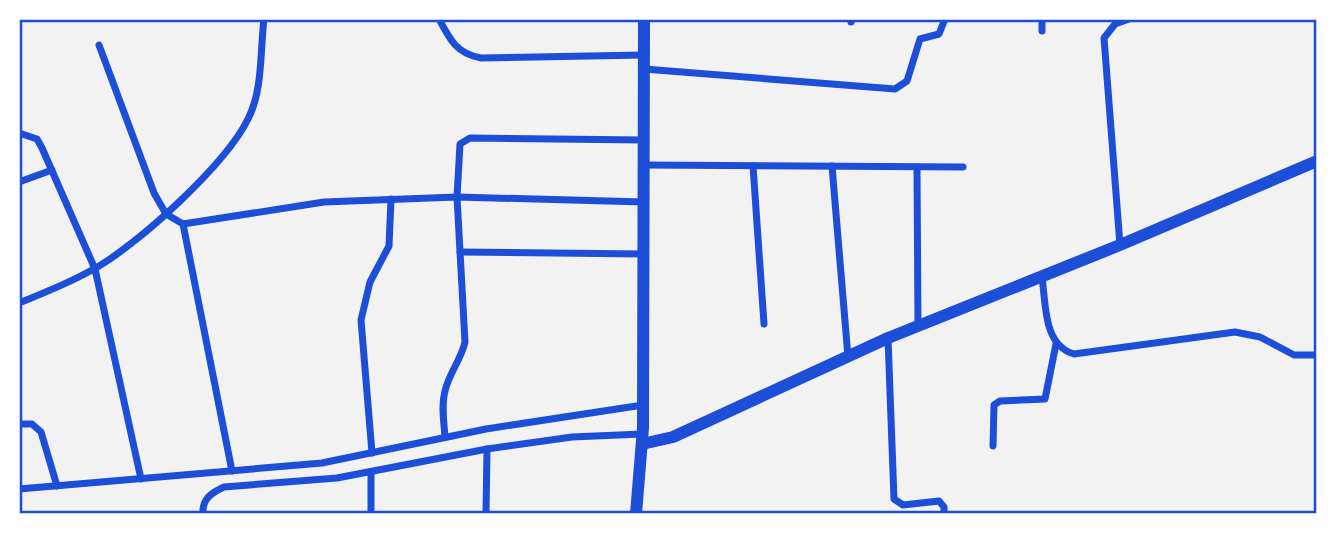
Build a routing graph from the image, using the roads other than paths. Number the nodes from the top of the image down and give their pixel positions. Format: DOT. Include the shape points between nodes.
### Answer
graph roads {
  1 [pos="264,19"];
  2 [pos="439,19"];
  3 [pos="644,19"];
  4 [pos="945,19"];
  5 [pos="1042,19"];
  6 [pos="1129,19"];
  7 [pos="1042,31"];
  8 [pos="99,45"];
  9 [pos="644,55"];
  10 [pos="644,69"];
  11 [pos="19,134"];
  12 [pos="644,140"];
  13 [pos="1317,160"];
  14 [pos="643,165"];
  15 [pos="753,166"];
  16 [pos="832,166"];
  17 [pos="917,167"];
  18 [pos="963,167"];
  19 [pos="52,170"];
  20 [pos="19,182"];
  21 [pos="457,197"];
  22 [pos="391,199"];
  23 [pos="644,202"];
  24 [pos="166,214"];
  25 [pos="183,223"];
  26 [pos="1120,245"];
  27 [pos="460,252"];
  28 [pos="644,254"];
  29 [pos="95,269"];
  30 [pos="1042,277"];
  31 [pos="19,303"];
  32 [pos="764,324"];
  33 [pos="918,327"];
  34 [pos="888,338"];
  35 [pos="1056,345"];
  36 [pos="1317,355"];
  37 [pos="848,357"];
  38 [pos="19,424"];
  39 [pos="642,426"];
  40 [pos="445,437"];
  41 [pos="993,446"];
  42 [pos="487,449"];
  43 [pos="372,453"];
  44 [pos="232,471"];
  45 [pos="371,472"];
  46 [pos="141,479"];
  47 [pos="57,486"];
  48 [pos="19,489"];
  49 [pos="203,514"];
  50 [pos="371,514"];
  51 [pos="486,514"];
  52 [pos="636,514"];
  53 [pos="944,514"];
  1 -- 24 [label="street" via="249,117 228,151"];
  2 -- 9 [label="street" via="465,55 481,58"];
  3 -- 9 [label="street"];
  4 -- 10 [label="street" via="939,34 920,39 907,81 895,89"];
  5 -- 7 [label="street"];
  6 -- 26 [label="street" via="1115,24 1104,38"];
  8 -- 24 [label="street" via="154,194"];
  9 -- 10 [label="street"];
  10 -- 12 [label="street"];
  11 -- 19 [label="street" via="37,139"];
  12 -- 14 [label="street"];
  12 -- 21 [label="street" via="470,138 460,144"];
  13 -- 26 [label="street"];
  14 -- 15 [label="street"];
  14 -- 23 [label="street"];
  15 -- 16 [label="street"];
  15 -- 32 [label="street"];
  16 -- 17 [label="street"];
  16 -- 37 [label="street"];
  17 -- 18 [label="street"];
  17 -- 33 [label="street"];
  19 -- 20 [label="street"];
  19 -- 29 [label="street"];
  21 -- 22 [label="street"];
  21 -- 23 [label="street"];
  21 -- 27 [label="street"];
  22 -- 25 [label="street" via="324,202"];
  22 -- 43 [label="street" via="389,246 370,282 361,320"];
  23 -- 28 [label="street"];
  24 -- 25 [label="street"];
  24 -- 29 [label="street"];
  25 -- 44 [label="street"];
  26 -- 30 [label="street"];
  27 -- 28 [label="street"];
  27 -- 40 [label="street" via="465,342 445,388"];
  28 -- 39 [label="street"];
  29 -- 31 [label="street"];
  29 -- 46 [label="street"];
  30 -- 33 [label="street"];
  30 -- 35 [label="street"];
  33 -- 34 [label="street"];
  34 -- 37 [label="street"];
  34 -- 53 [label="street" via="894,499 903,505 939,501"];
  35 -- 36 [label="street" via="1074,354 1234,332 1260,337 1294,355"];
  35 -- 41 [label="street" via="1045,398 994,405"];
  37 -- 39 [label="street" via="673,437"];
  38 -- 47 [label="street" via="32,424 41,432"];
  39 -- 40 [label="street"];
  39 -- 42 [label="street"];
  39 -- 52 [label="street"];
  40 -- 43 [label="street"];
  42 -- 45 [label="street"];
  42 -- 51 [label="street"];
  43 -- 44 [label="street" via="322,463"];
  44 -- 46 [label="street"];
  45 -- 49 [label="street" via="224,487 210,494"];
  45 -- 50 [label="street"];
  46 -- 47 [label="street"];
  47 -- 48 [label="street"];
}
